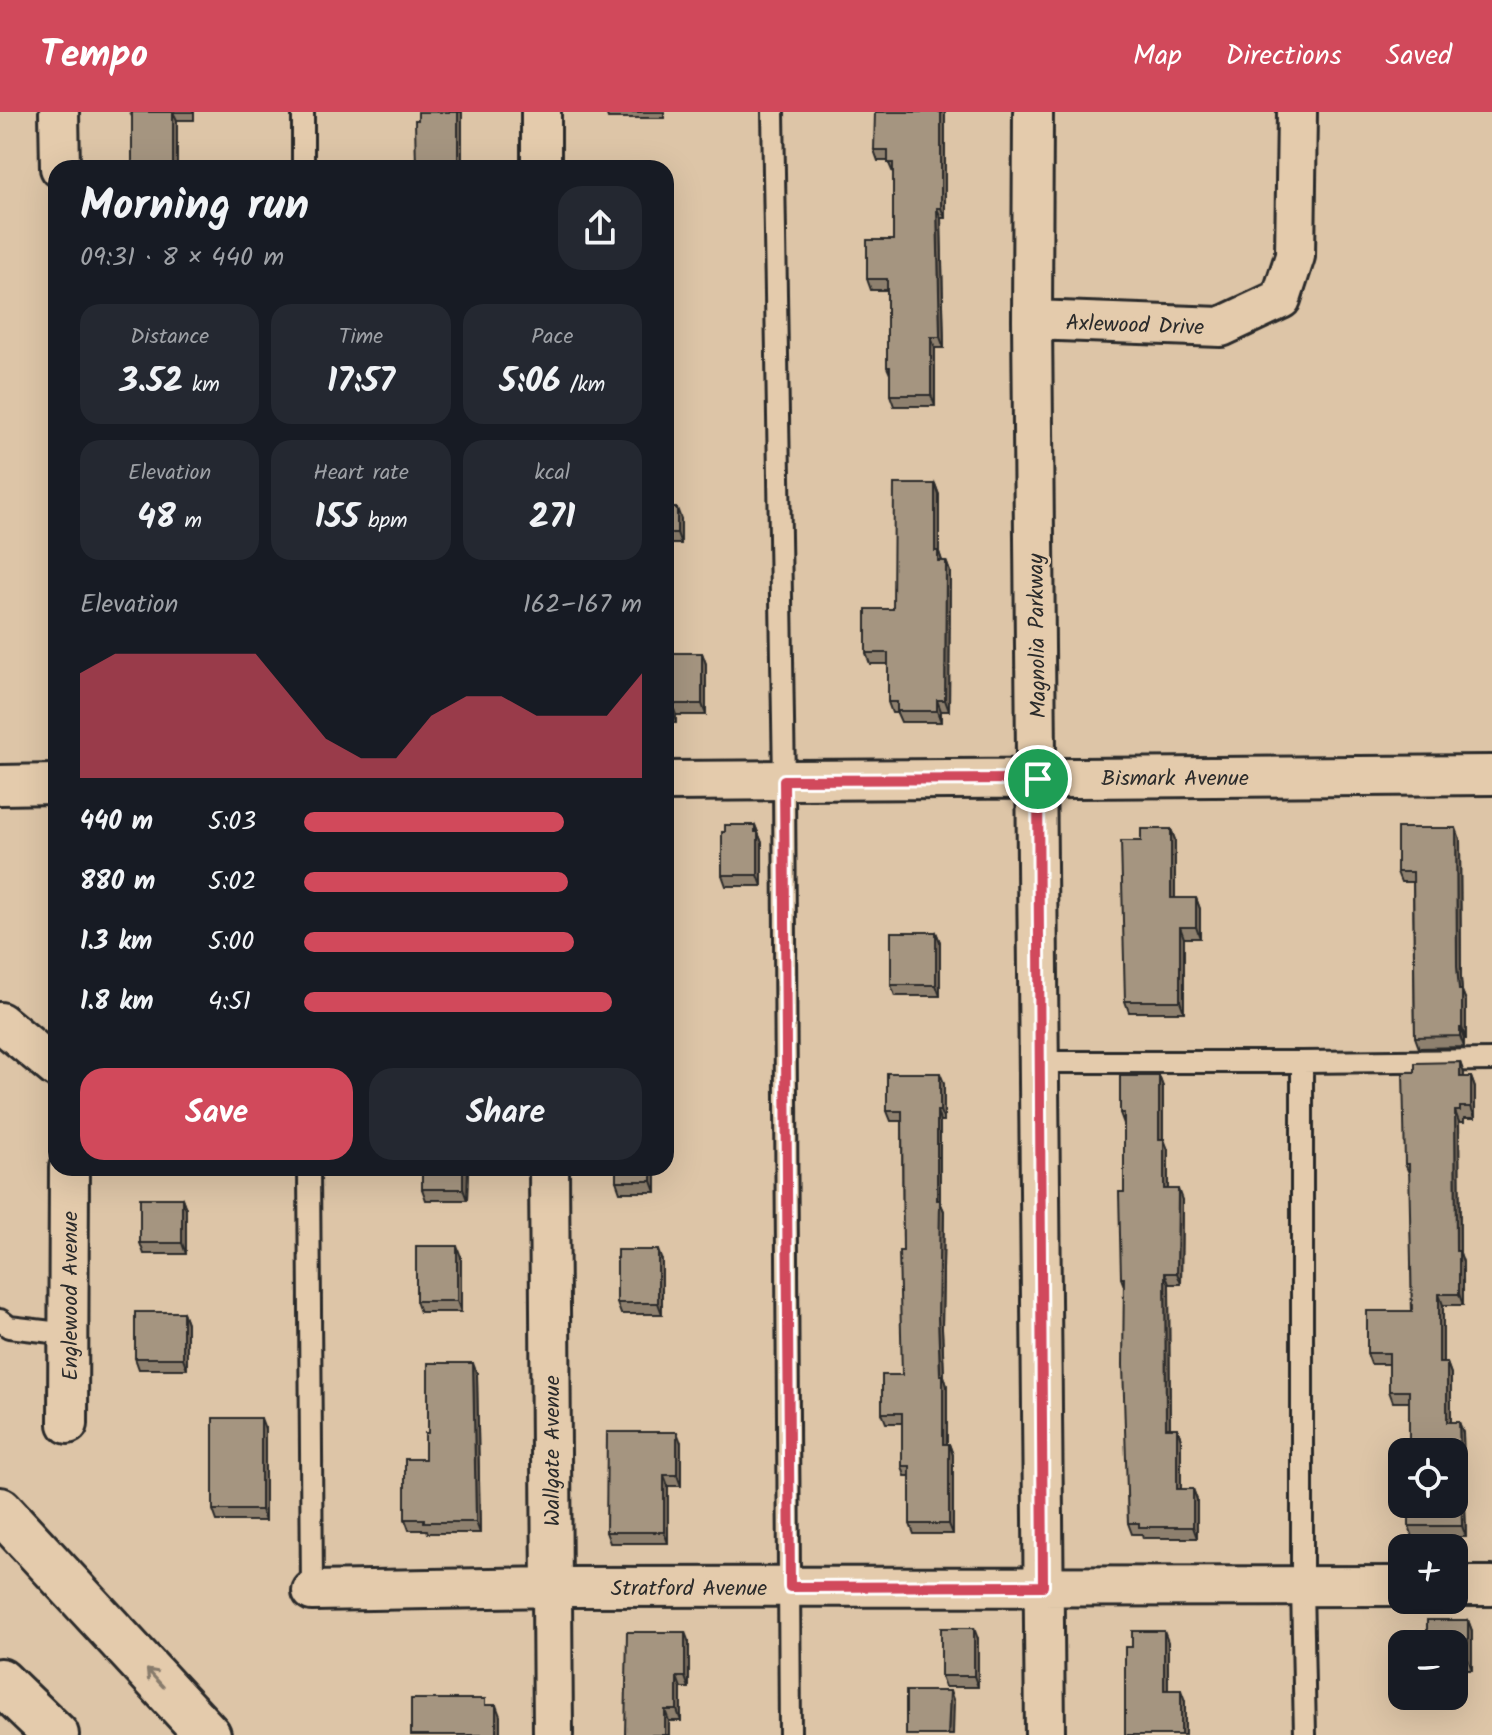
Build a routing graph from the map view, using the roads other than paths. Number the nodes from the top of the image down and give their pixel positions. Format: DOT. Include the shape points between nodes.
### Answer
graph roads {
  1 [pos="59,112"];
  2 [pos="303,112"];
  3 [pos="541,112"];
  4 [pos="773,112"];
  5 [pos="1033,112"];
  6 [pos="1297,112"];
  7 [pos="60,160"];
  8 [pos="303,160"];
  9 [pos="541,160"];
  10 [pos="1032,320"];
  11 [pos="1492,775"];
  12 [pos="1038,779"];
  13 [pos="784,780"];
  14 [pos="674,781"];
  15 [pos="48,784"];
  16 [pos="0,785"];
  17 [pos="0,1022"];
  18 [pos="1492,1060"];
  19 [pos="48,1061"];
  20 [pos="1040,1062"];
  21 [pos="1302,1062"];
  22 [pos="69,1176"];
  23 [pos="309,1176"];
  24 [pos="549,1176"];
  25 [pos="0,1320"];
  26 [pos="69,1334"];
  27 [pos="68,1424"];
  28 [pos="0,1510"];
  29 [pos="1043,1586"];
  30 [pos="1302,1586"];
  31 [pos="1388,1586"];
  32 [pos="1468,1586"];
  33 [pos="1492,1586"];
  34 [pos="552,1587"];
  35 [pos="790,1587"];
  36 [pos="312,1591"];
  37 [pos="0,1681"];
  38 [pos="56,1735"];
  39 [pos="208,1735"];
  40 [pos="553,1735"];
  41 [pos="790,1735"];
  42 [pos="1045,1735"];
  43 [pos="1305,1735"];
  1 -- 7 [label="street"];
  2 -- 8 [label="lane"];
  3 -- 9 [label="street"];
  4 -- 13 [label="lane"];
  5 -- 10 [label="street, Magnolia Parkway"];
  6 -- 10 [label="street, Axlewood Drive" via="1295,256 1281,299 1221,327"];
  10 -- 12 [label="street, Magnolia Parkway"];
  11 -- 12 [label="street, Bismark Avenue"];
  12 -- 13 [label="street, Bismark Avenue"];
  12 -- 20 [label="street, Magnolia Parkway"];
  13 -- 14 [label="street, Bismark Avenue"];
  13 -- 35 [label="lane"];
  15 -- 16 [label="street"];
  17 -- 19 [label="street"];
  18 -- 21 [label="lane"];
  20 -- 21 [label="lane"];
  20 -- 29 [label="street, Magnolia Parkway"];
  21 -- 30 [label="lane"];
  22 -- 26 [label="street, Englewood Avenue"];
  23 -- 36 [label="lane"];
  24 -- 34 [label="street, Wallgate Avenue"];
  25 -- 26 [label="lane" via="9,1327"];
  26 -- 27 [label="street, Englewood Avenue"];
  39 -- 28 [label="main road, one-way"];
  29 -- 30 [label="street, Stratford Avenue"];
  29 -- 35 [label="street, Stratford Avenue"];
  29 -- 42 [label="street, Magnolia Parkway"];
  30 -- 31 [label="street, Stratford Avenue"];
  30 -- 43 [label="lane"];
  32 -- 33 [label="street"];
  34 -- 35 [label="street, Stratford Avenue"];
  34 -- 36 [label="street, Stratford Avenue"];
  34 -- 40 [label="street, Wallgate Avenue"];
  35 -- 41 [label="lane"];
  37 -- 38 [label="main road"];
}
